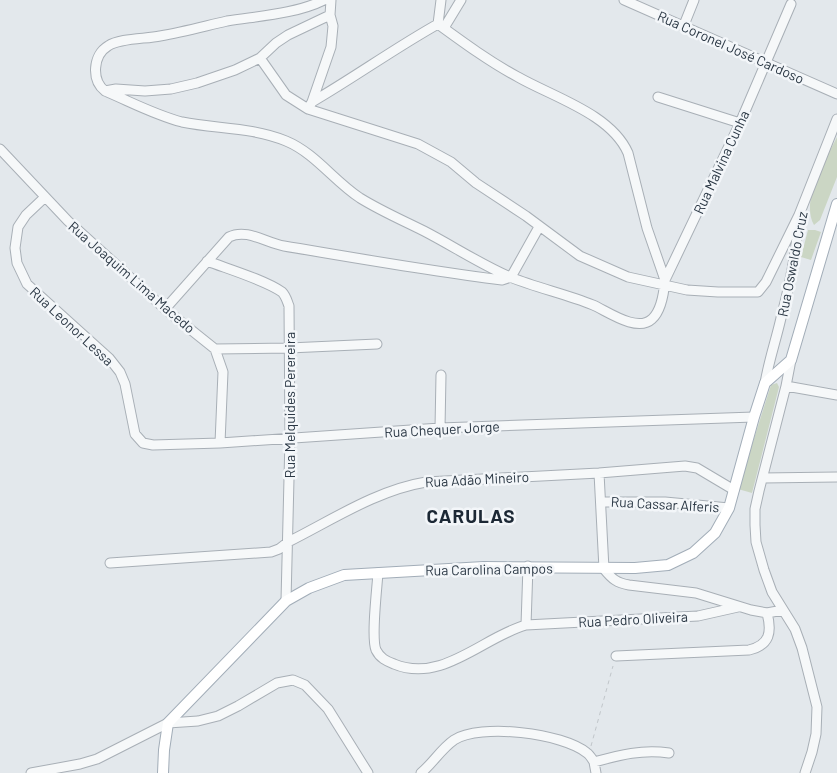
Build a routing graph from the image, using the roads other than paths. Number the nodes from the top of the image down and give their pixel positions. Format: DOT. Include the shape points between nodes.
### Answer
graph roads {
  1 [pos="324,0"];
  2 [pos="332,0"];
  3 [pos="441,0"];
  4 [pos="461,0"];
  5 [pos="624,0"];
  6 [pos="694,0"];
  7 [pos="791,4"];
  8 [pos="330,16"];
  9 [pos="684,25"];
  10 [pos="441,26"];
  11 [pos="260,58"];
  12 [pos="765,62"];
  13 [pos="105,91"];
  14 [pos="837,94"];
  15 [pos="658,96"];
  16 [pos="310,105"];
  17 [pos="837,119"];
  18 [pos="740,122"];
  19 [pos="0,149"];
  20 [pos="44,198"];
  21 [pos="837,204"];
  22 [pos="799,215"];
  23 [pos="539,227"];
  24 [pos="207,260"];
  25 [pos="511,277"];
  26 [pos="665,283"];
  27 [pos="165,309"];
  28 [pos="377,344"];
  29 [pos="289,348"];
  30 [pos="215,349"];
  31 [pos="791,360"];
  32 [pos="441,375"];
  33 [pos="766,383"];
  34 [pos="786,386"];
  35 [pos="837,395"];
  36 [pos="754,417"];
  37 [pos="440,428"];
  38 [pos="135,434"];
  39 [pos="290,438"];
  40 [pos="220,443"];
  41 [pos="599,473"];
  42 [pos="837,476"];
  43 [pos="763,478"];
  44 [pos="734,490"];
  45 [pos="601,502"];
  46 [pos="729,508"];
  47 [pos="288,542"];
  48 [pos="110,563"];
  49 [pos="528,566"];
  50 [pos="604,569"];
  51 [pos="378,573"];
  52 [pos="286,602"];
  53 [pos="738,607"];
  54 [pos="783,610"];
  55 [pos="767,613"];
  56 [pos="526,625"];
  57 [pos="616,656"];
  58 [pos="168,723"];
  59 [pos="669,752"];
  60 [pos="594,762"];
  61 [pos="31,773"];
  62 [pos="163,773"];
  63 [pos="368,773"];
  64 [pos="421,773"];
  65 [pos="596,773"];
  66 [pos="805,773"];
  1 -- 13 [label="street" via="288,11 110,44 102,51 95,76"];
  2 -- 8 [label="street"];
  3 -- 10 [label="street"];
  4 -- 10 [label="street"];
  5 -- 9 [label="street, Rua Coronel José Cardoso"];
  6 -- 9 [label="street"];
  7 -- 12 [label="street, Rua Malvina Cunha"];
  8 -- 11 [label="street" via="288,35"];
  8 -- 16 [label="street" via="333,26 331,47"];
  9 -- 12 [label="street, Rua Coronel José Cardoso"];
  10 -- 16 [label="street" via="409,40"];
  10 -- 26 [label="street" via="505,70 576,106 618,136 628,153"];
  11 -- 13 [label="street" via="198,83 171,89"];
  11 -- 16 [label="street" via="286,95"];
  12 -- 14 [label="street, Rua Coronel José Cardoso"];
  12 -- 18 [label="street, Rua Malvina Cunha"];
  13 -- 25 [label="street" via="182,122 245,130 284,140 374,206"];
  15 -- 18 [label="street"];
  16 -- 23 [label="street" via="418,144 451,162"];
  17 -- 22 [label="street, Rua Oswaldo Cruz"];
  18 -- 26 [label="street, Rua Malvina Cunha"];
  19 -- 20 [label="street, Rua Joaquim Lima Macedo"];
  20 -- 27 [label="street, Rua Joaquim Lima Macedo"];
  20 -- 38 [label="street, Rua Leonor Lessa" via="26,214 18,227 17,263 27,284 110,358 120,372"];
  21 -- 31 [label="main road"];
  22 -- 26 [label="street" via="758,292 718,292"];
  22 -- 33 [label="street, Rua Oswaldo Cruz" via="791,276"];
  23 -- 25 [label="street"];
  23 -- 26 [label="street" via="580,256 628,277"];
  24 -- 25 [label="street" via="229,237 243,234 318,253 484,278 502,280"];
  24 -- 27 [label="street"];
  24 -- 29 [label="street, Rua Melquides Perereira" via="268,285 286,297"];
  25 -- 26 [label="street, Rua Malvina Cunha" via="594,305 635,323 652,319 660,305"];
  27 -- 30 [label="street, Rua Joaquim Lima Macedo"];
  28 -- 29 [label="street"];
  29 -- 30 [label="street"];
  29 -- 39 [label="street, Rua Melquides Perereira"];
  30 -- 40 [label="street" via="223,372"];
  31 -- 33 [label="main road, Rua Carolina Campos"];
  31 -- 34 [label="street"];
  32 -- 37 [label="street"];
  33 -- 36 [label="main road, Rua Carolina Campos"];
  34 -- 35 [label="street"];
  34 -- 43 [label="street"];
  36 -- 37 [label="street, Rua Chequer Jorge"];
  36 -- 44 [label="main road, Rua Carolina Campos"];
  37 -- 39 [label="street, Rua Chequer Jorge"];
  38 -- 40 [label="street, Rua Chequer Jorge" via="144,443 153,445"];
  39 -- 40 [label="street, Rua Chequer Jorge"];
  39 -- 47 [label="street, Rua Melquides Perereira"];
  41 -- 44 [label="street, Rua Adão Mineiro" via="685,466 697,468"];
  41 -- 45 [label="street"];
  41 -- 47 [label="street, Rua Adão Mineiro" via="409,484 374,498"];
  42 -- 43 [label="street"];
  43 -- 54 [label="street" via="756,509 756,542 772,592"];
  44 -- 46 [label="main road, Rua Carolina Campos"];
  45 -- 46 [label="street, Rua Cassar Alferis" via="666,502"];
  45 -- 50 [label="street"];
  46 -- 50 [label="main road, Rua Carolina Campos" via="715,533 694,553 668,565"];
  47 -- 48 [label="street, Rua Adão Mineiro" via="279,549 263,553"];
  47 -- 52 [label="street, Rua Melquides Perereira"];
  49 -- 50 [label="main road, Rua Carolina Campos"];
  49 -- 51 [label="main road, Rua Carolina Campos"];
  49 -- 56 [label="street"];
  50 -- 53 [label="street" via="620,584 696,593"];
  51 -- 52 [label="main road, Rua Carolina Campos" via="344,575 309,588"];
  51 -- 56 [label="street" via="375,648 382,658 399,666 424,669 440,665"];
  52 -- 58 [label="main road, Rua Carolina Campos"];
  53 -- 55 [label="street"];
  53 -- 56 [label="street, Rua Pedro Oliveira" via="698,616"];
  54 -- 55 [label="street"];
  54 -- 66 [label="street" via="795,628 817,707 816,734"];
  55 -- 57 [label="street" via="770,629 763,645 749,650"];
  58 -- 61 [label="street" via="97,759"];
  58 -- 62 [label="main road"];
  58 -- 63 [label="street" via="218,716 278,683 293,680 306,686 328,709"];
  59 -- 60 [label="street" via="636,752"];
  60 -- 64 [label="street" via="579,747 545,736 487,732 455,740"];
  60 -- 65 [label="street"];
}
